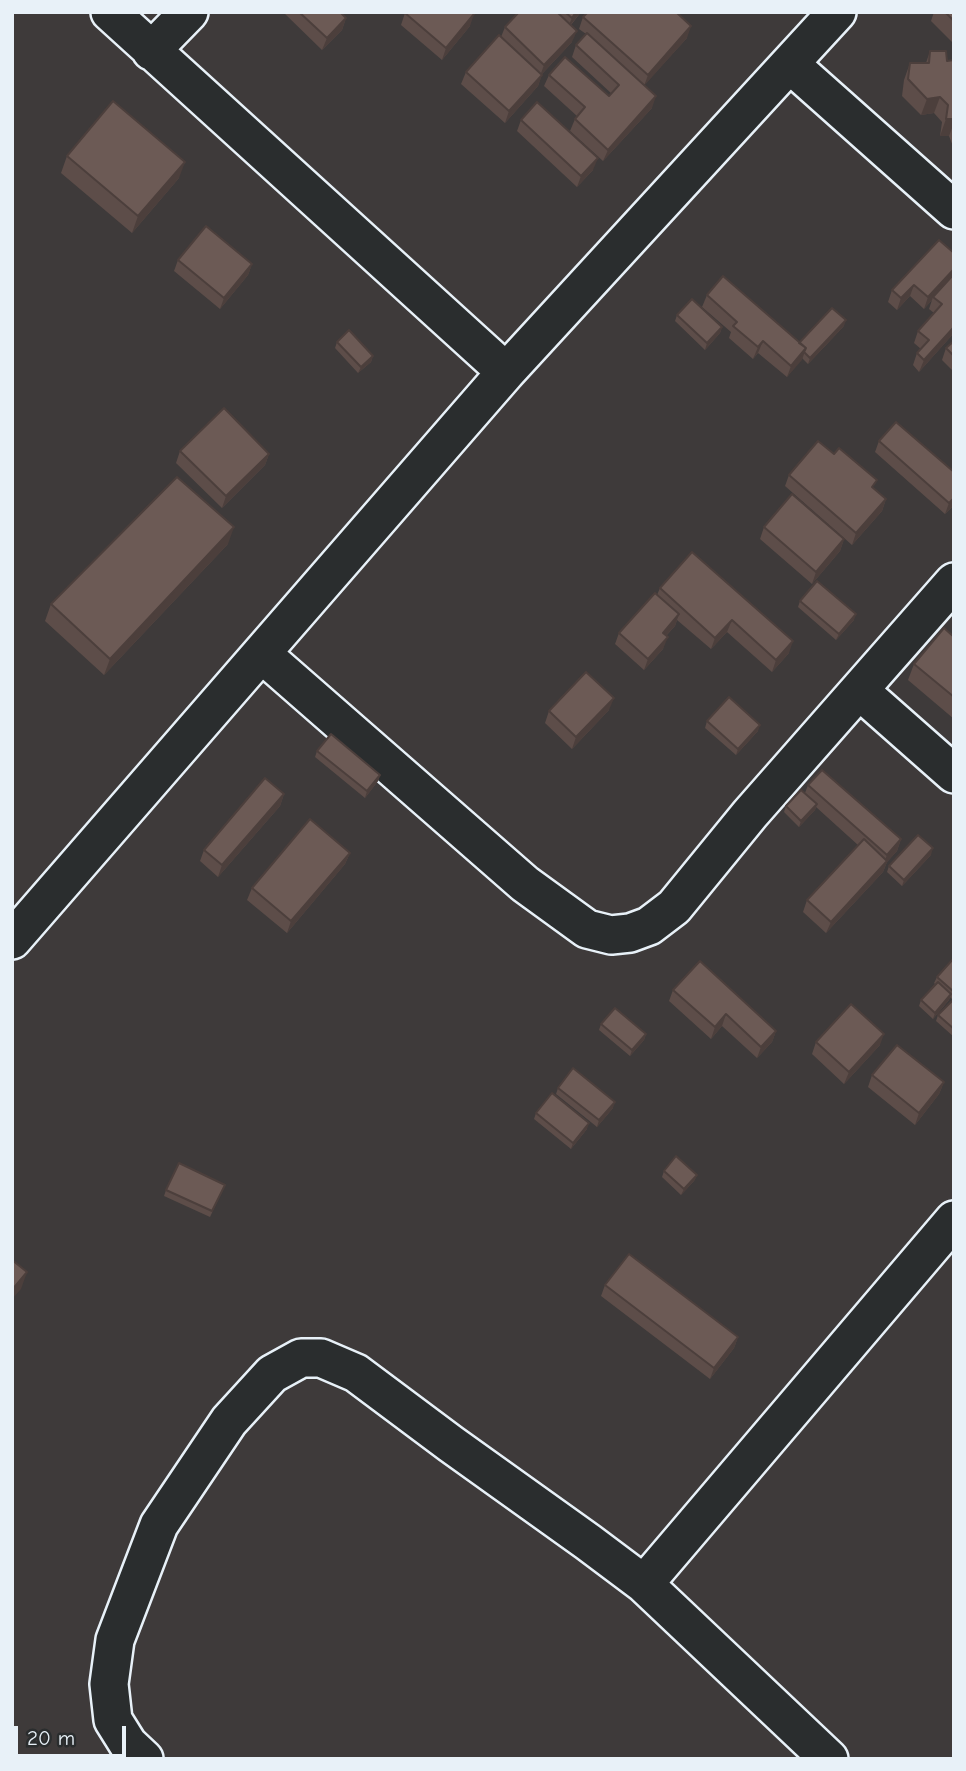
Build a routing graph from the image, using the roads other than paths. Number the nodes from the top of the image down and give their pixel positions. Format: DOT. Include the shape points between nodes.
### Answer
graph roads {
  1 [pos="110,12"];
  2 [pos="189,12"];
  3 [pos="837,12"];
  4 [pos="151,51"];
  5 [pos="790,65"];
  6 [pos="954,210"];
  7 [pos="506,372"];
  8 [pos="954,582"];
  9 [pos="262,654"];
  10 [pos="860,691"];
  11 [pos="954,774"];
  12 [pos="12,940"];
  13 [pos="954,1220"];
  14 [pos="644,1584"];
  15 [pos="144,1759"];
  16 [pos="829,1759"];
  1 -- 4 [label="street"];
  2 -- 4 [label="street"];
  3 -- 5 [label="street"];
  4 -- 7 [label="street"];
  5 -- 6 [label="street"];
  5 -- 7 [label="street"];
  7 -- 9 [label="street"];
  8 -- 10 [label="street"];
  9 -- 10 [label="street" via="525,884 587,929 611,935 649,926 674,906"];
  9 -- 12 [label="street"];
  10 -- 11 [label="street"];
  13 -- 14 [label="street"];
  14 -- 15 [label="street" via="356,1373 321,1358 301,1358 272,1374 229,1421 159,1525 115,1640 109,1684 113,1720"];
  14 -- 16 [label="street"];
}
